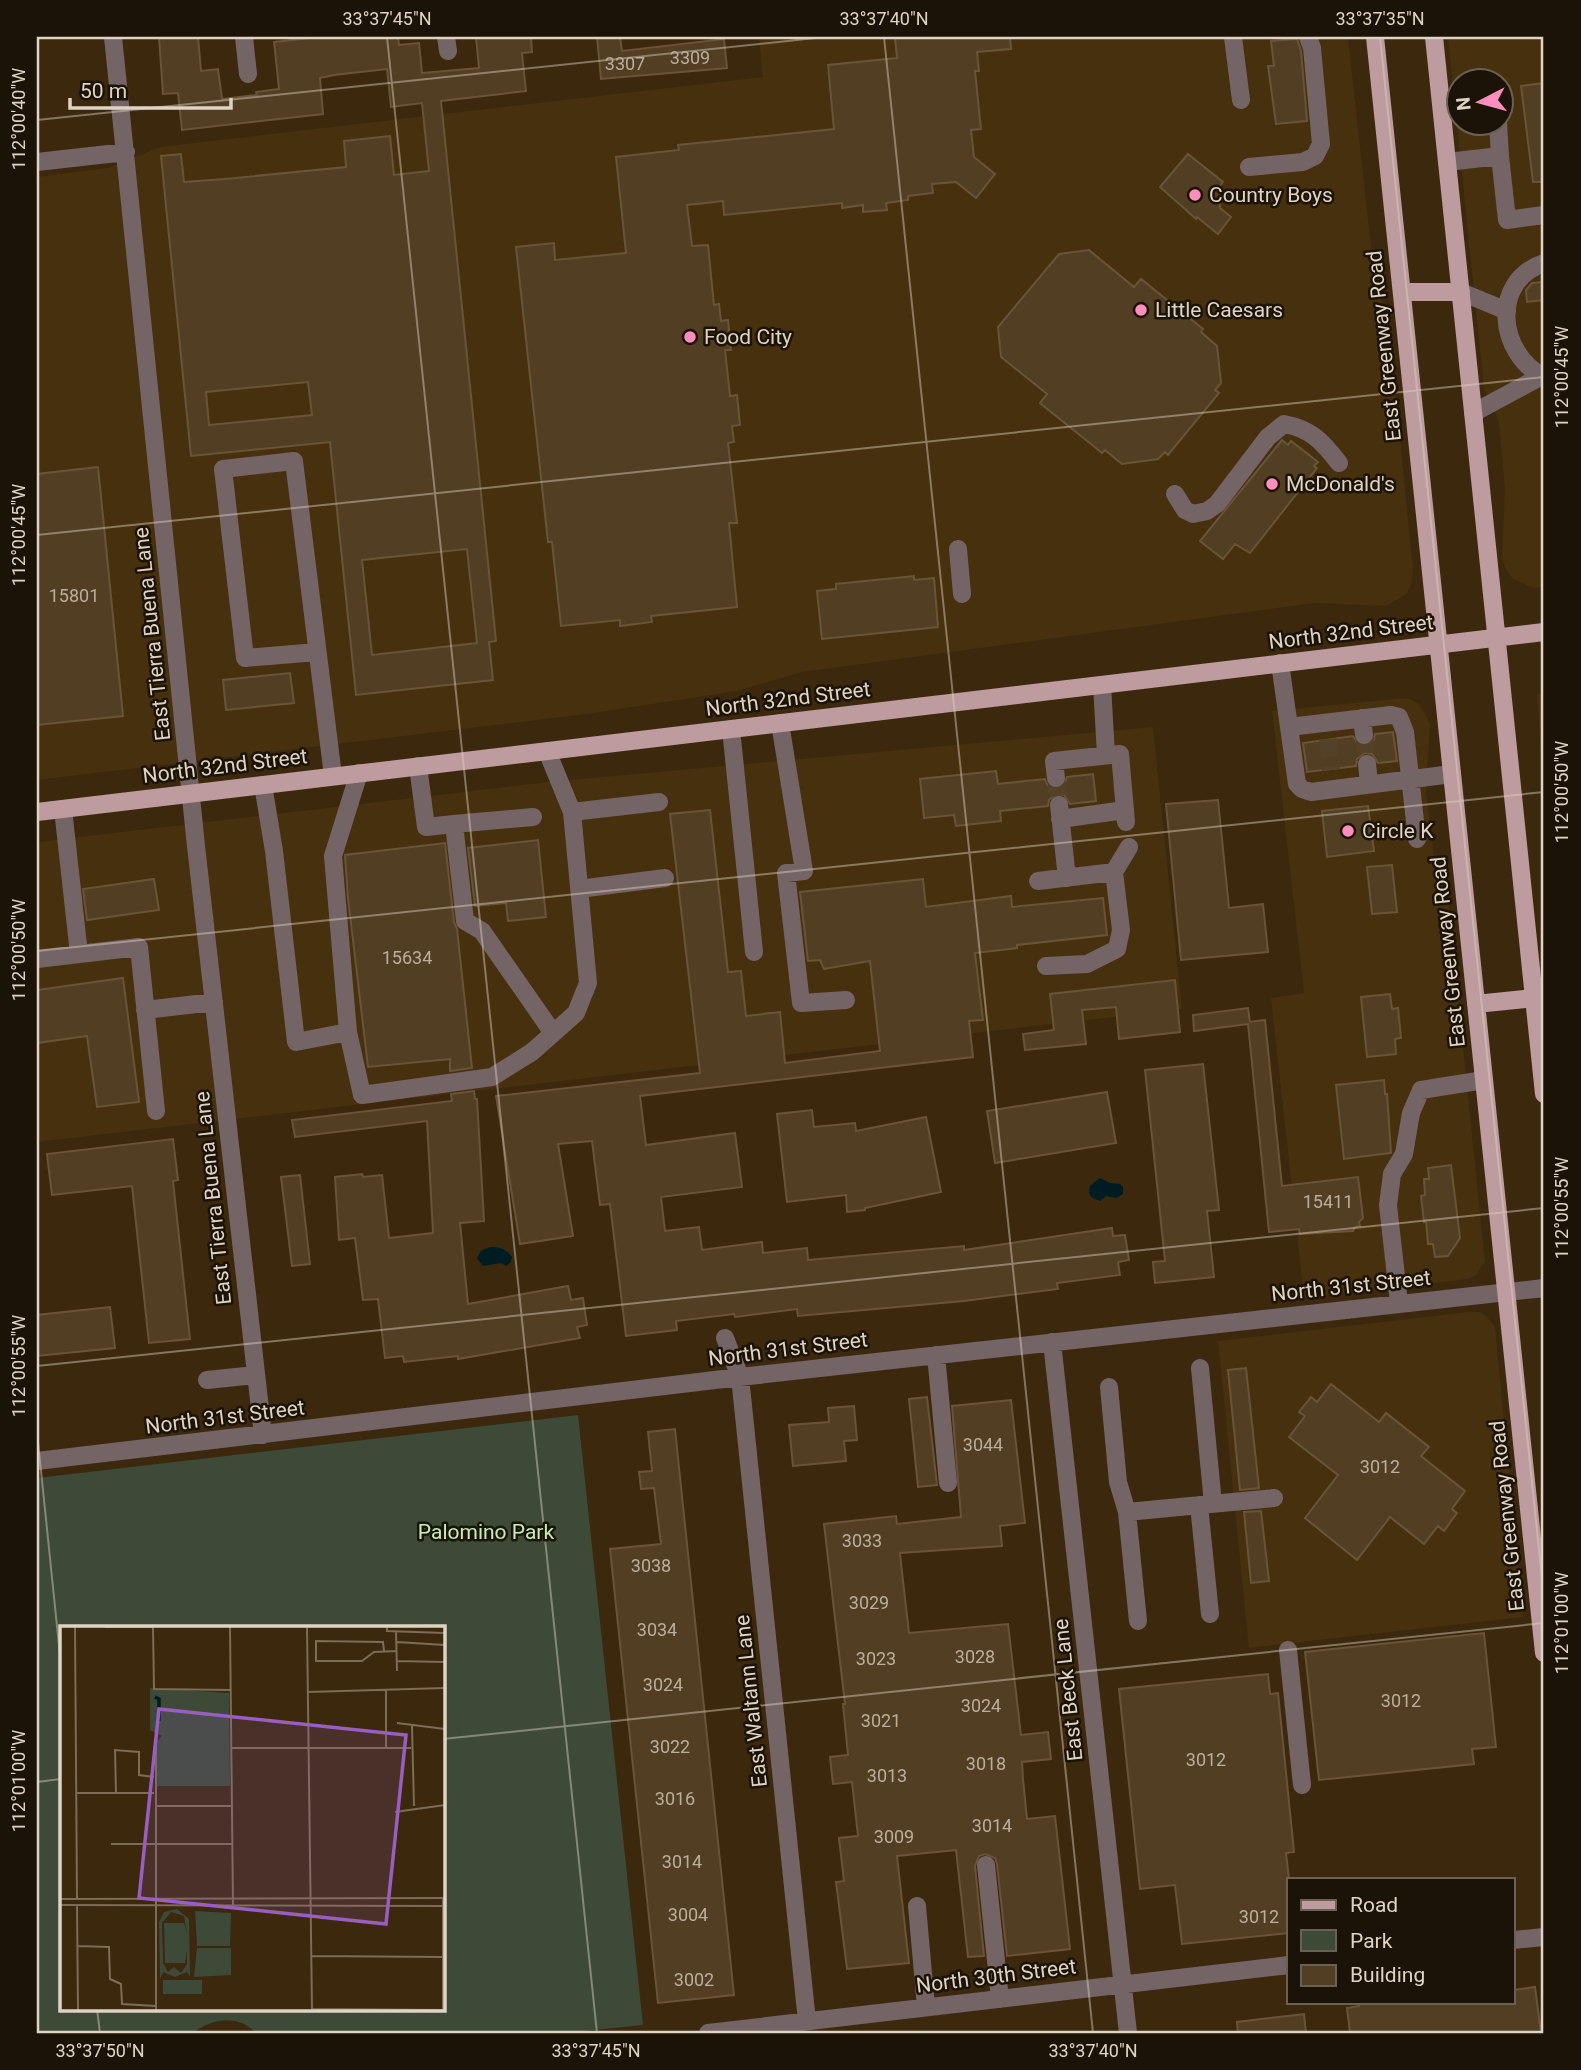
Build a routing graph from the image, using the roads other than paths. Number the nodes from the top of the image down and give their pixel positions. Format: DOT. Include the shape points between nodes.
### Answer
graph roads {
  1 [pos="113,37"];
  2 [pos="244,37"];
  3 [pos="1233,37"];
  4 [pos="1308,37"];
  5 [pos="1375,37"];
  6 [pos="1434,37"];
  7 [pos="248,74"];
  8 [pos="1241,100"];
  9 [pos="1499,136"];
  10 [pos="126,152"];
  11 [pos="1500,156"];
  12 [pos="37,162"];
  13 [pos="1447,162"];
  14 [pos="1249,167"];
  15 [pos="1544,215"];
  16 [pos="1544,263"];
  17 [pos="1402,292"];
  18 [pos="1461,292"];
  19 [pos="1507,311"];
  20 [pos="1543,377"];
  21 [pos="1473,413"];
  22 [pos="1339,463"];
  23 [pos="1175,494"];
  24 [pos="958,549"];
  25 [pos="962,594"];
  26 [pos="1544,632"];
  27 [pos="1496,638"];
  28 [pos="1438,644"];
  29 [pos="317,652"];
  30 [pos="1280,663"];
  31 [pos="1102,685"];
  32 [pos="780,723"];
  33 [pos="1289,727"];
  34 [pos="730,729"];
  35 [pos="547,751"];
  36 [pos="1105,755"];
  37 [pos="1367,764"];
  38 [pos="418,766"];
  39 [pos="1331,770"];
  40 [pos="359,773"];
  41 [pos="1452,774"];
  42 [pos="333,776"];
  43 [pos="1056,778"];
  44 [pos="1410,779"];
  45 [pos="1369,784"];
  46 [pos="262,785"];
  47 [pos="1333,789"];
  48 [pos="191,794"];
  49 [pos="659,802"];
  50 [pos="63,809"];
  51 [pos="37,812"];
  52 [pos="572,813"];
  53 [pos="533,817"];
  54 [pos="454,824"];
  55 [pos="1417,839"];
  56 [pos="1129,847"];
  57 [pos="1114,872"];
  58 [pos="665,878"];
  59 [pos="1067,878"];
  60 [pos="1038,881"];
  61 [pos="579,888"];
  62 [pos="754,951"];
  63 [pos="79,954"];
  64 [pos="37,959"];
  65 [pos="1046,966"];
  66 [pos="1534,998"];
  67 [pos="846,1000"];
  68 [pos="214,1002"];
  69 [pos="1476,1004"];
  70 [pos="145,1010"];
  71 [pos="348,1032"];
  72 [pos="553,1033"];
  73 [pos="1485,1080"];
  74 [pos="1544,1094"];
  75 [pos="156,1111"];
  76 [pos="1544,1287"];
  77 [pos="1507,1291"];
  78 [pos="1399,1303"];
  79 [pos="725,1338"];
  80 [pos="1052,1342"];
  81 [pos="936,1355"];
  82 [pos="1200,1368"];
  83 [pos="255,1375"];
  84 [pos="740,1377"];
  85 [pos="208,1380"];
  86 [pos="1110,1387"];
  87 [pos="263,1436"];
  88 [pos="37,1461"];
  89 [pos="948,1483"];
  90 [pos="1274,1498"];
  91 [pos="1206,1505"];
  92 [pos="1127,1512"];
  93 [pos="1210,1614"];
  94 [pos="1138,1620"];
  95 [pos="1288,1650"];
  96 [pos="1544,1653"];
  97 [pos="1302,1786"];
  98 [pos="986,1865"];
  99 [pos="916,1906"];
  100 [pos="1544,1937"];
  101 [pos="1514,1940"];
  102 [pos="1287,1965"];
  103 [pos="1122,1984"];
  104 [pos="1000,1998"];
  105 [pos="926,2007"];
  106 [pos="807,2021"];
  107 [pos="708,2033"];
  108 [pos="1128,2033"];
  1 -- 10 [label="street, East Tierra Buena Lane"];
  2 -- 7 [label="street"];
  3 -- 8 [label="street"];
  4 -- 14 [label="street" via="1321,144 1315,156 1303,162"];
  5 -- 17 [label="main road, East Greenway Road"];
  6 -- 13 [label="main road"];
  9 -- 11 [label="street"];
  10 -- 12 [label="street"];
  10 -- 48 [label="street, East Tierra Buena Lane"];
  11 -- 13 [label="street"];
  11 -- 15 [label="street" via="1507,220"];
  13 -- 18 [label="main road"];
  16 -- 19 [label="street" via="1522,275"];
  17 -- 18 [label="main road"];
  17 -- 28 [label="main road, East Greenway Road"];
  18 -- 19 [label="street"];
  18 -- 21 [label="main road"];
  19 -- 20 [label="street" via="1507,331 1514,349"];
  20 -- 21 [label="street"];
  21 -- 27 [label="main road"];
  22 -- 23 [label="street" via="1302,427 1284,424 1268,436 1207,511 1193,514 1185,510"];
  24 -- 25 [label="street"];
  26 -- 27 [label="main road, North 32nd Street"];
  27 -- 28 [label="main road, North 32nd Street"];
  27 -- 66 [label="main road"];
  28 -- 30 [label="main road, North 32nd Street"];
  28 -- 41 [label="main road, East Greenway Road"];
  29 -- 29 [label="street" via="294,461 223,469 245,658"];
  29 -- 42 [label="street"];
  30 -- 31 [label="main road, North 32nd Street"];
  30 -- 33 [label="street"];
  31 -- 32 [label="main road, North 32nd Street"];
  31 -- 36 [label="street"];
  32 -- 34 [label="main road, North 32nd Street"];
  32 -- 67 [label="street" via="804,872 786,873 800,1003"];
  33 -- 44 [label="street" via="1327,731 1399,717"];
  33 -- 47 [label="street" via="1297,784 1311,792"];
  34 -- 35 [label="main road, North 32nd Street"];
  34 -- 62 [label="street"];
  35 -- 38 [label="main road, North 32nd Street"];
  35 -- 52 [label="street"];
  36 -- 43 [label="street" via="1054,761"];
  36 -- 59 [label="street" via="1120,754 1126,816 1060,812"];
  37 -- 45 [label="street"];
  38 -- 40 [label="main road, North 32nd Street"];
  38 -- 54 [label="street" via="426,827"];
  39 -- 47 [label="street"];
  40 -- 42 [label="main road, North 32nd Street"];
  40 -- 71 [label="street" via="333,856"];
  41 -- 44 [label="street"];
  41 -- 69 [label="main road, East Greenway Road"];
  42 -- 46 [label="main road, North 32nd Street"];
  44 -- 45 [label="street"];
  44 -- 55 [label="street"];
  45 -- 47 [label="street"];
  46 -- 48 [label="main road, North 32nd Street"];
  46 -- 71 [label="street" via="296,1042"];
  48 -- 50 [label="main road, North 32nd Street"];
  48 -- 68 [label="street, East Tierra Buena Lane"];
  49 -- 52 [label="street"];
  50 -- 51 [label="main road, North 32nd Street"];
  50 -- 63 [label="street"];
  52 -- 61 [label="street"];
  53 -- 54 [label="street"];
  54 -- 72 [label="street" via="465,921 482,931"];
  56 -- 57 [label="street"];
  57 -- 59 [label="street"];
  57 -- 65 [label="street" via="1122,930 1117,949 1087,964"];
  58 -- 61 [label="street"];
  59 -- 60 [label="street"];
  61 -- 72 [label="street" via="589,983 576,1013"];
  63 -- 64 [label="street"];
  63 -- 70 [label="street" via="139,947"];
  66 -- 69 [label="main road"];
  66 -- 74 [label="main road"];
  68 -- 70 [label="street"];
  68 -- 83 [label="street, East Tierra Buena Lane"];
  69 -- 73 [label="main road, East Greenway Road"];
  70 -- 75 [label="street"];
  71 -- 72 [label="street" via="362,1095 492,1077"];
  73 -- 77 [label="main road, East Greenway Road"];
  73 -- 78 [label="street" via="1421,1090 1411,1113 1404,1154 1392,1174 1388,1205"];
  76 -- 77 [label="street, North 31st Street"];
  77 -- 78 [label="street, North 31st Street"];
  77 -- 96 [label="main road, East Greenway Road"];
  78 -- 80 [label="street, North 31st Street"];
  79 -- 84 [label="street, East Waltann Lane"];
  80 -- 81 [label="street, North 31st Street"];
  80 -- 103 [label="street, East Beck Lane"];
  81 -- 84 [label="street, North 31st Street"];
  81 -- 89 [label="street"];
  82 -- 91 [label="street"];
  83 -- 85 [label="street"];
  83 -- 87 [label="street, East Tierra Buena Lane"];
  84 -- 87 [label="street, North 31st Street"];
  84 -- 106 [label="street, East Waltann Lane"];
  86 -- 92 [label="street" via="1118,1482"];
  87 -- 88 [label="street, North 31st Street"];
  90 -- 91 [label="street"];
  91 -- 92 [label="street"];
  91 -- 93 [label="street"];
  92 -- 94 [label="street"];
  95 -- 97 [label="street"];
  98 -- 104 [label="street"];
  99 -- 105 [label="street"];
  100 -- 101 [label="street"];
  102 -- 103 [label="street, North 30th Street"];
  103 -- 104 [label="street, North 30th Street"];
  103 -- 108 [label="street, East Beck Lane"];
  104 -- 105 [label="street, North 30th Street"];
  105 -- 106 [label="street, North 30th Street"];
  106 -- 107 [label="street, North 30th Street"];
}
